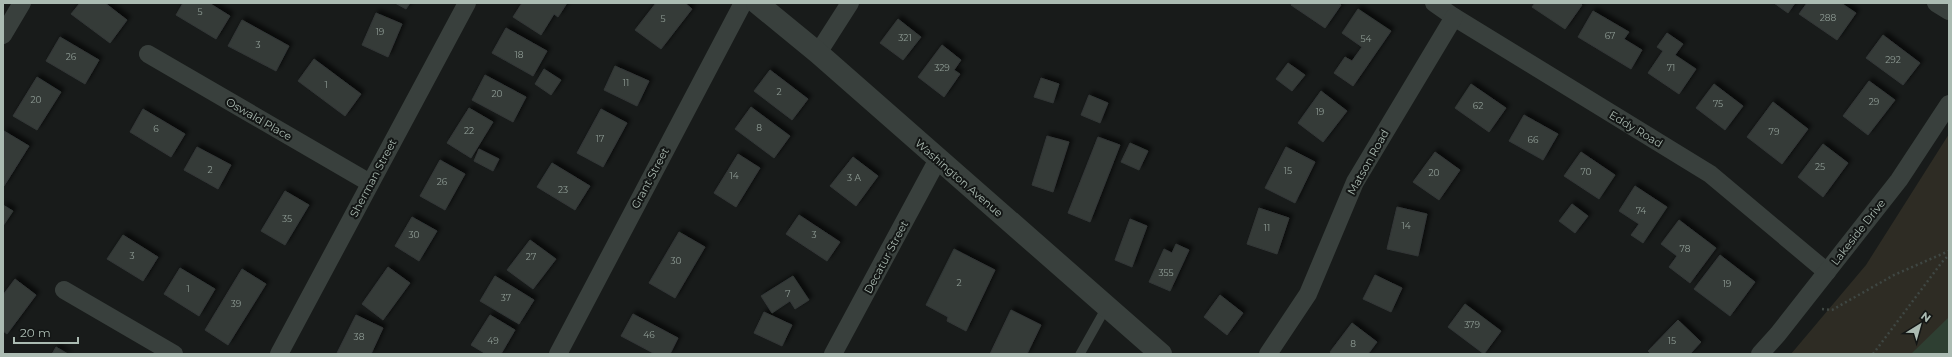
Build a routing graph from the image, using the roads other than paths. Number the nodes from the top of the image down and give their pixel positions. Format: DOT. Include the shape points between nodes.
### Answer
graph roads {
  1 [pos="22,3"];
  2 [pos="467,3"];
  3 [pos="743,3"];
  4 [pos="757,3"];
  5 [pos="850,3"];
  6 [pos="1434,3"];
  7 [pos="1936,3"];
  8 [pos="1949,11"];
  9 [pos="1454,17"];
  10 [pos="3,35"];
  11 [pos="818,53"];
  12 [pos="148,54"];
  13 [pos="1949,104"];
  14 [pos="938,159"];
  15 [pos="370,183"];
  16 [pos="1827,272"];
  17 [pos="64,290"];
  18 [pos="1107,306"];
  19 [pos="174,354"];
  20 [pos="279,354"];
  21 [pos="558,354"];
  22 [pos="833,354"];
  23 [pos="1080,354"];
  24 [pos="1161,354"];
  25 [pos="1268,354"];
  26 [pos="1760,354"];
  1 -- 10 [label="street"];
  2 -- 15 [label="street, Sherman Street"];
  3 -- 21 [label="street, Grant Street"];
  4 -- 11 [label="street, Washington Avenue"];
  5 -- 11 [label="street"];
  6 -- 9 [label="street, Eddy Road"];
  7 -- 8 [label="street"];
  9 -- 16 [label="street, Eddy Road" via="1710,174"];
  9 -- 25 [label="street, Matson Road" via="1355,182 1308,294"];
  11 -- 14 [label="street, Washington Avenue"];
  12 -- 15 [label="street, Oswald Place"];
  13 -- 16 [label="street, Lakeside Drive" via="1899,180"];
  14 -- 18 [label="street, Washington Avenue"];
  14 -- 22 [label="street, Decatur Street"];
  15 -- 20 [label="street, Sherman Street"];
  16 -- 26 [label="street, Lakeside Drive"];
  17 -- 19 [label="street"];
  18 -- 23 [label="lane"];
  18 -- 24 [label="street, Washington Avenue"];
}
